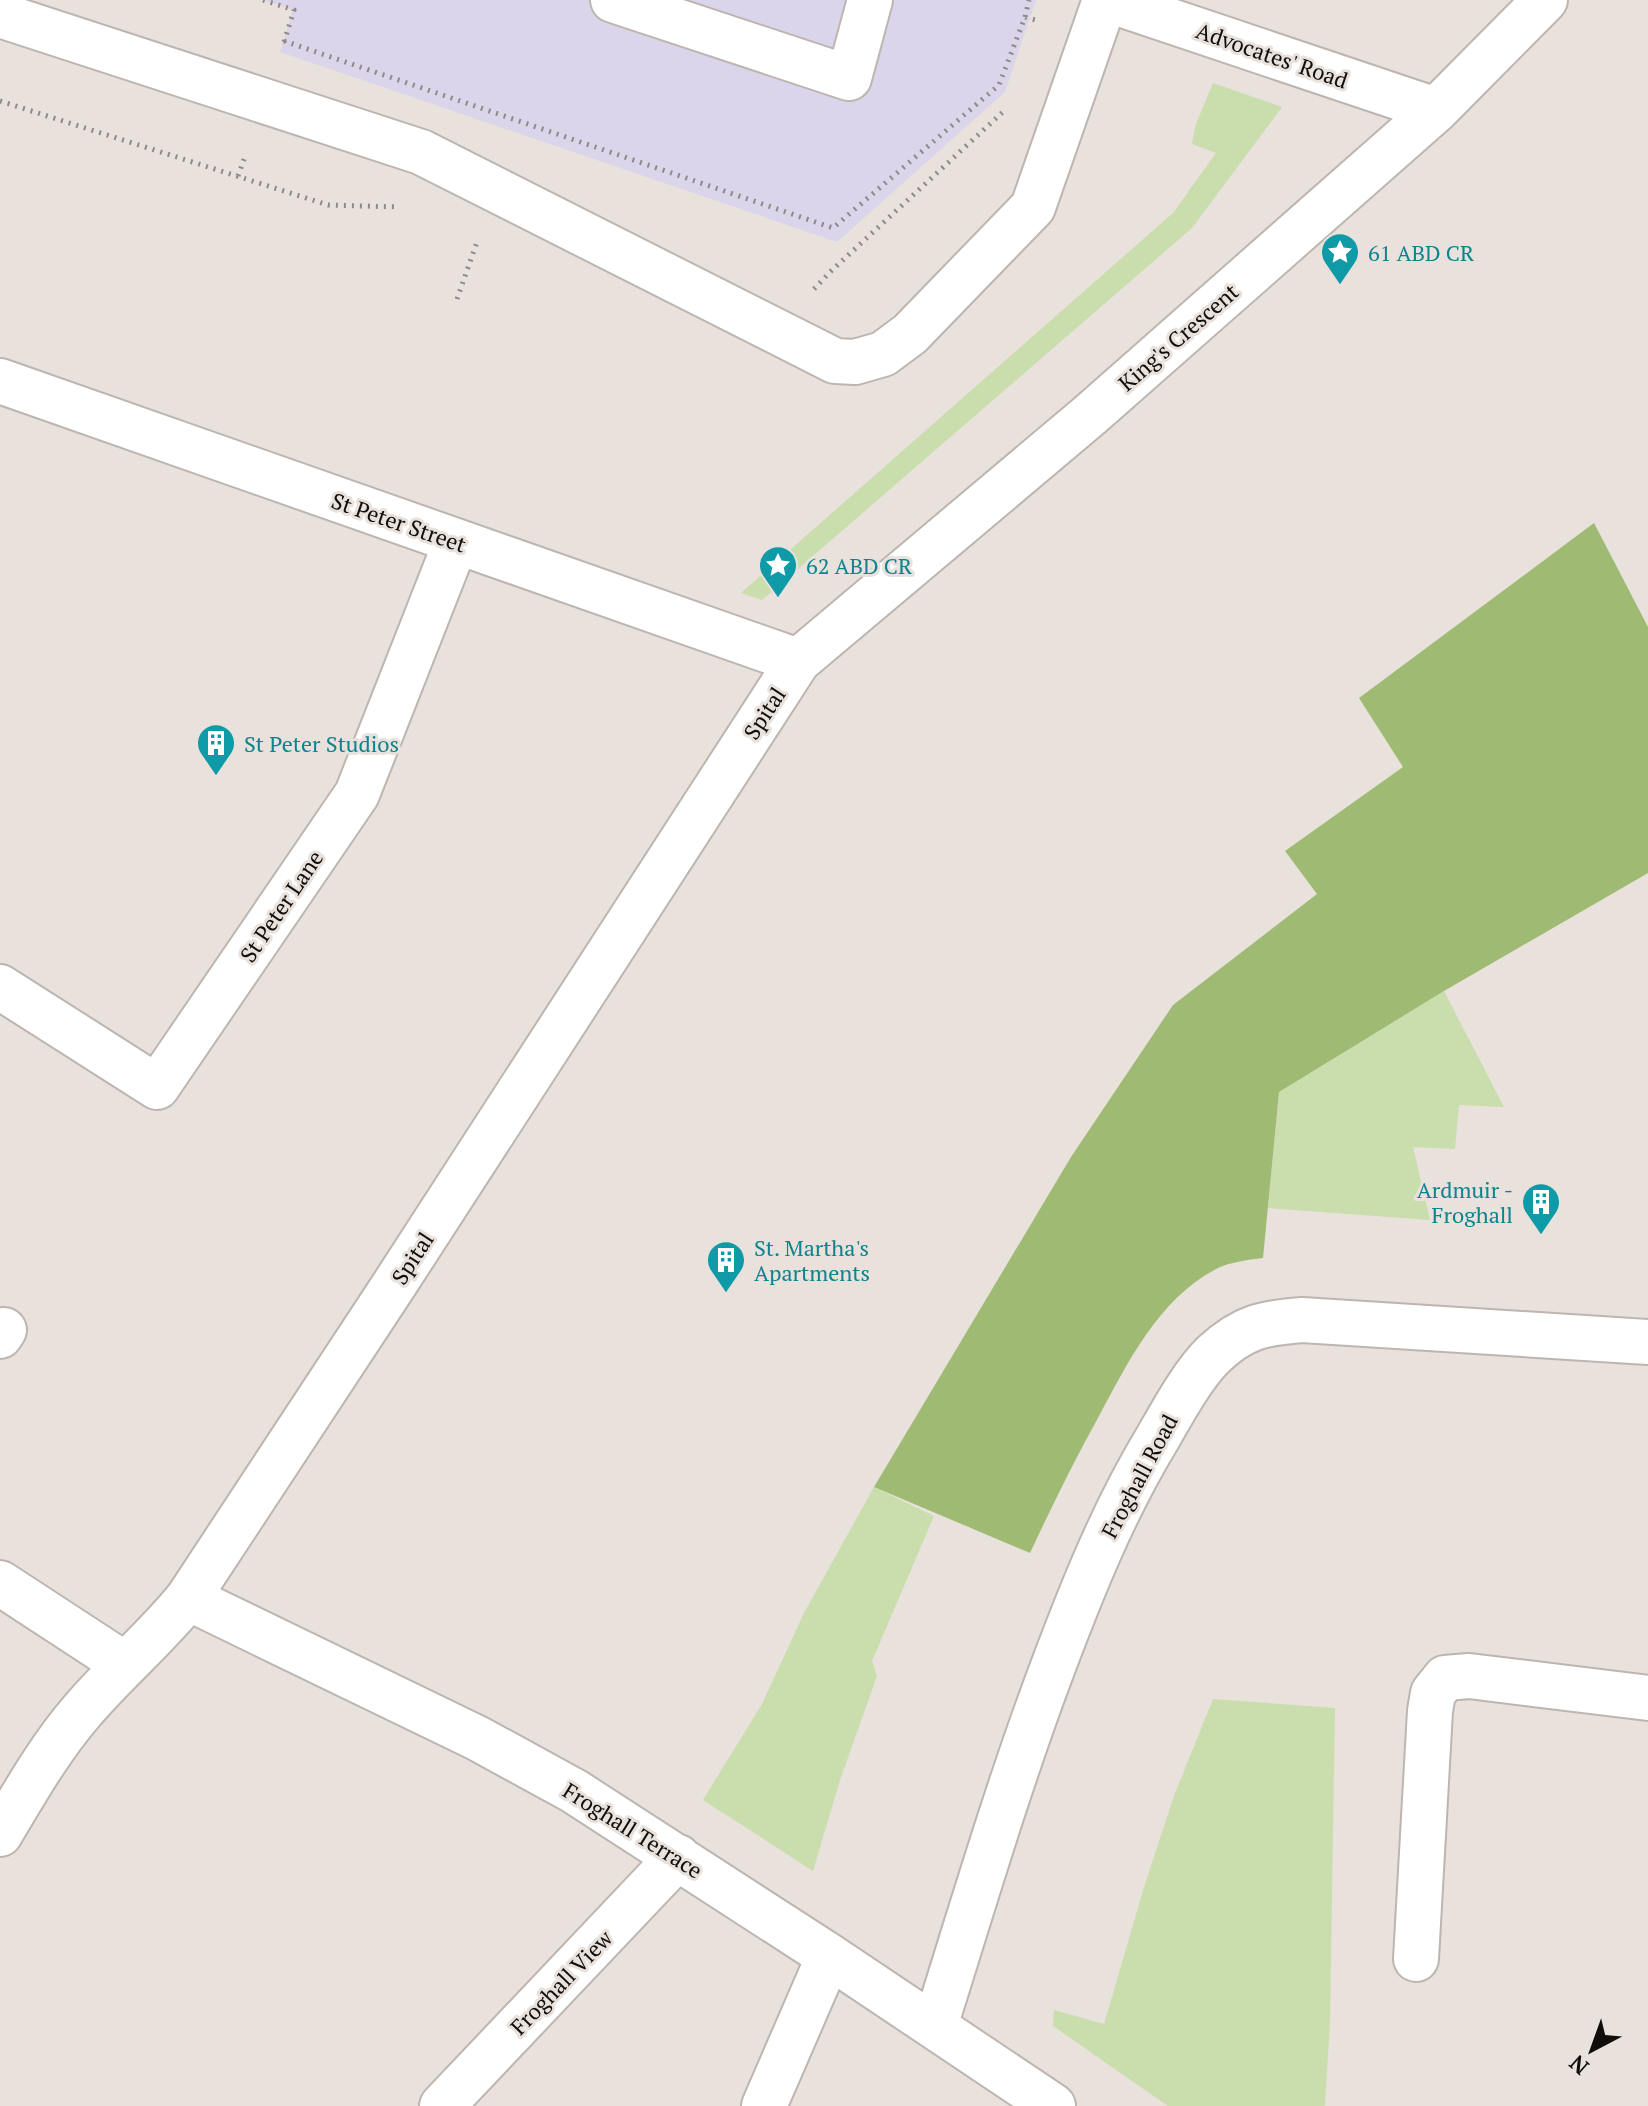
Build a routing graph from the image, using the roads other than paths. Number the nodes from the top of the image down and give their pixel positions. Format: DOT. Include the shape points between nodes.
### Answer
graph roads {
  1 [pos="870,0"];
  2 [pos="1106,0"];
  3 [pos="1545,0"];
  4 [pos="632,3"];
  5 [pos="0,15"];
  6 [pos="717,16"];
  7 [pos="1436,110"];
  8 [pos="0,381"];
  9 [pos="456,542"];
  10 [pos="798,661"];
  11 [pos="0,987"];
  12 [pos="1648,1342"];
  13 [pos="0,1583"];
  14 [pos="188,1598"];
  15 [pos="124,1664"];
  16 [pos="1648,1698"];
  17 [pos="0,1834"];
  18 [pos="678,1857"];
  19 [pos="829,1956"];
  20 [pos="1416,1959"];
  21 [pos="935,2026"];
  22 [pos="442,2106"];
  23 [pos="764,2106"];
  24 [pos="1053,2106"];
  1 -- 6 [label="street" via="849,78"];
  2 -- 5 [label="street, Advocates' Road" via="1033,207 910,334 883,354 855,362 835,361 421,152"];
  2 -- 7 [label="street, Advocates' Road"];
  3 -- 7 [label="street, King's Crescent"];
  4 -- 6 [label="street"];
  7 -- 10 [label="street, King's Crescent" via="1090,415"];
  8 -- 9 [label="street, St Peter Street"];
  9 -- 10 [label="street, St Peter Street"];
  9 -- 11 [label="street, St Peter Lane" via="357,794 157,1087"];
  10 -- 14 [label="street, Spital"];
  12 -- 21 [label="street, Froghall Road" via="1302,1320 1270,1322 1241,1332 1212,1356 1140,1467 1074,1611"];
  13 -- 15 [label="street"];
  14 -- 15 [label="street, Spital"];
  14 -- 18 [label="street, Froghall Terrace" via="477,1738"];
  15 -- 17 [label="street, Spital" via="45,1761"];
  16 -- 20 [label="street" via="1469,1676 1445,1678 1433,1693 1430,1711"];
  18 -- 19 [label="street, Froghall Terrace"];
  18 -- 22 [label="street, Froghall View"];
  19 -- 21 [label="street, Froghall Terrace"];
  19 -- 23 [label="street"];
  21 -- 24 [label="street, Froghall Terrace"];
}
